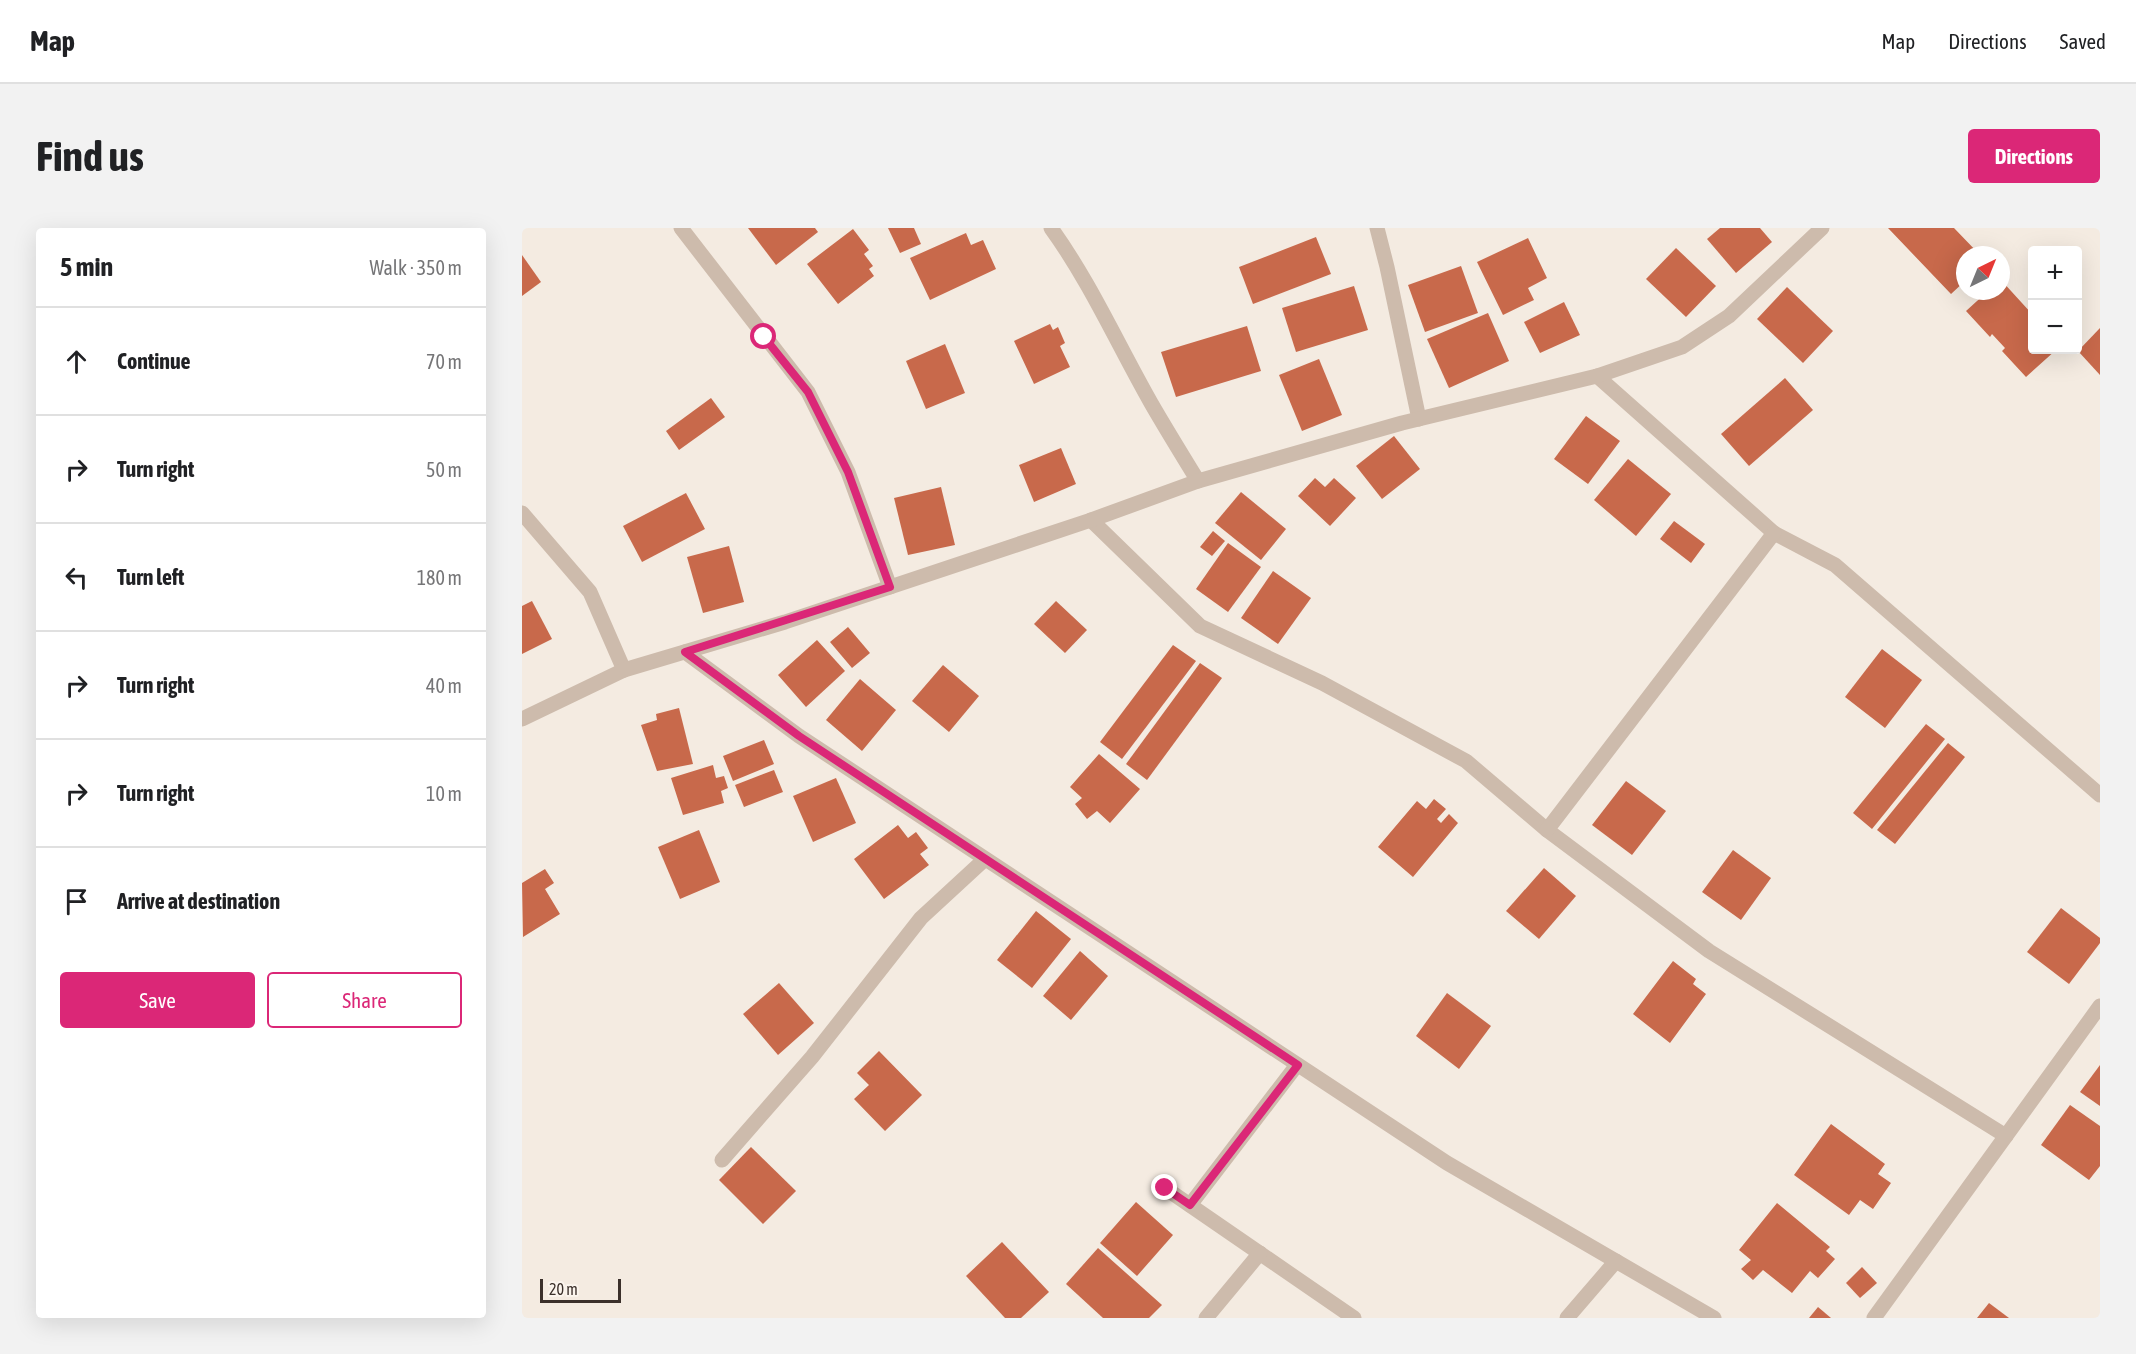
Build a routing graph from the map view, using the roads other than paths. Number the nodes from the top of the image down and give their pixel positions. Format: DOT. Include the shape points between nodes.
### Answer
graph roads {
  1 [pos="681,228"];
  2 [pos="1051,228"];
  3 [pos="1377,228"];
  4 [pos="1816,230"];
  5 [pos="1597,376"];
  6 [pos="1419,419"];
  7 [pos="1198,481"];
  8 [pos="522,513"];
  9 [pos="1090,520"];
  10 [pos="1774,533"];
  11 [pos="890,587"];
  12 [pos="685,652"];
  13 [pos="624,670"];
  14 [pos="522,719"];
  15 [pos="2100,795"];
  16 [pos="1547,830"];
  17 [pos="986,859"];
  18 [pos="2100,1006"];
  19 [pos="1298,1065"];
  20 [pos="2006,1136"];
  21 [pos="722,1160"];
  22 [pos="1165,1188"];
  23 [pos="1190,1205"];
  24 [pos="1260,1253"];
  25 [pos="1616,1261"];
  26 [pos="1206,1318"];
  27 [pos="1354,1318"];
  28 [pos="1567,1318"];
  29 [pos="1714,1318"];
  30 [pos="1874,1318"];
  1 -- 11 [label="street" via="808,392 848,472"];
  2 -- 7 [label="street"];
  3 -- 6 [label="street"];
  4 -- 5 [label="street" via="1729,316 1682,347"];
  5 -- 6 [label="street"];
  5 -- 10 [label="street"];
  6 -- 7 [label="street"];
  7 -- 9 [label="street"];
  8 -- 13 [label="street" via="590,592"];
  9 -- 11 [label="street"];
  9 -- 16 [label="street" via="1200,626 1322,683 1466,761"];
  10 -- 15 [label="street" via="1835,565"];
  10 -- 16 [label="street"];
  11 -- 12 [label="street"];
  12 -- 13 [label="street"];
  12 -- 17 [label="street" via="799,736"];
  13 -- 14 [label="street"];
  16 -- 20 [label="street" via="1709,951"];
  17 -- 19 [label="street"];
  17 -- 21 [label="street" via="921,918 812,1057"];
  18 -- 20 [label="street"];
  19 -- 23 [label="street"];
  19 -- 25 [label="street" via="1448,1163"];
  20 -- 30 [label="street"];
  22 -- 23 [label="street"];
  23 -- 24 [label="street"];
  24 -- 26 [label="street"];
  24 -- 27 [label="street"];
  25 -- 28 [label="street"];
  25 -- 29 [label="street"];
}
